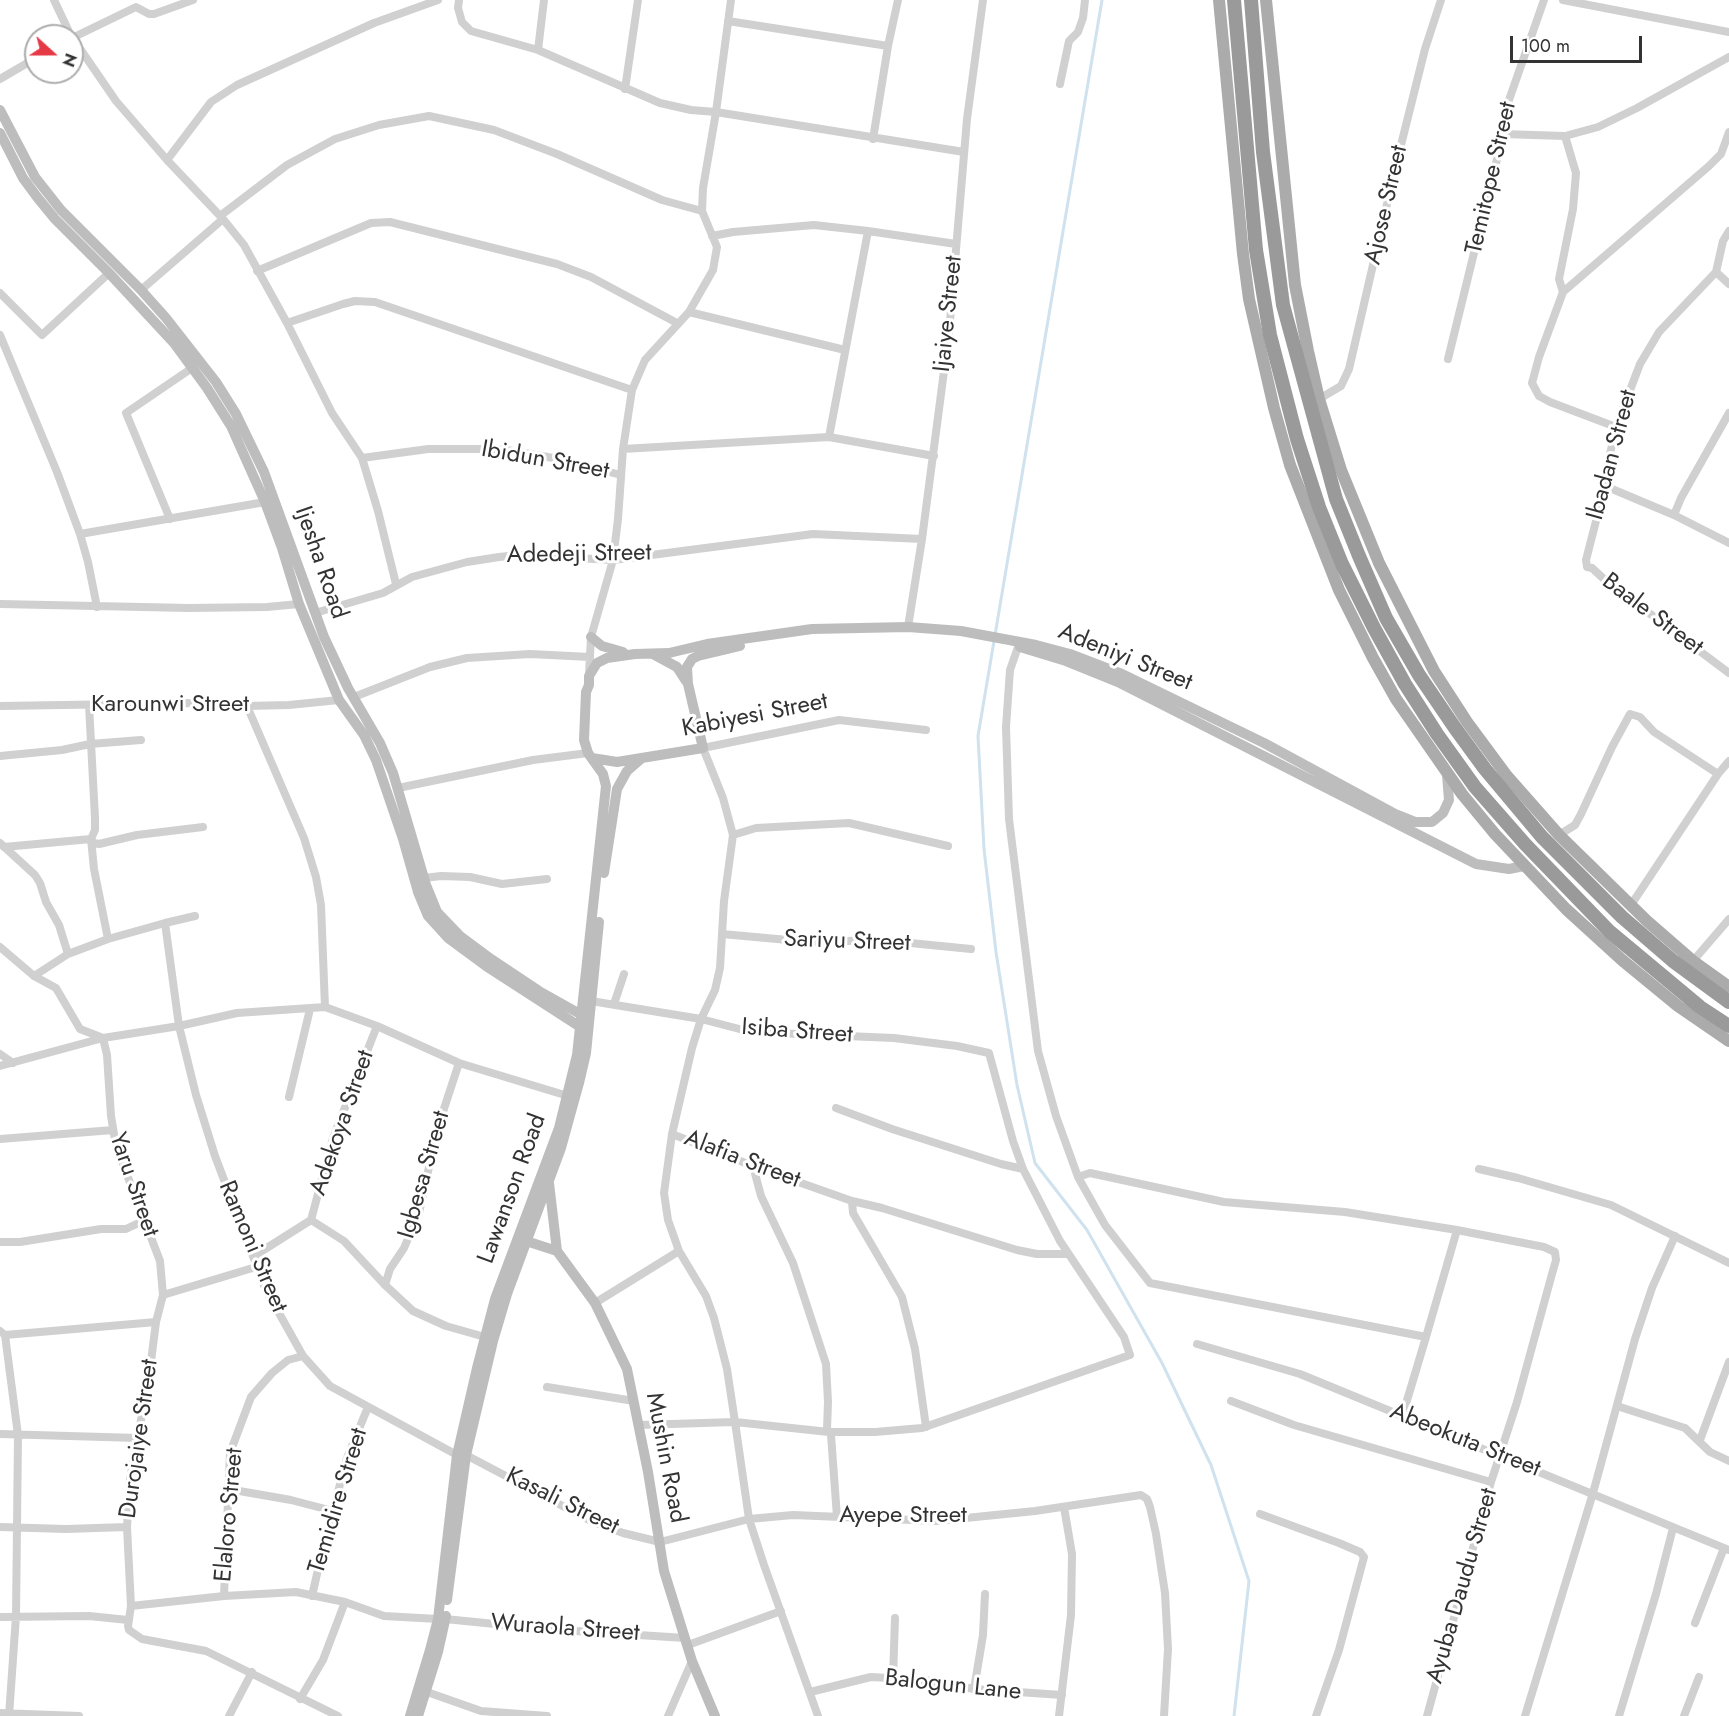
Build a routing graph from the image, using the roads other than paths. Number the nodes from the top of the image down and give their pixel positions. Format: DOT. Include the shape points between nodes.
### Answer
graph roads {
  1 [pos="54,0"];
  2 [pos="193,0"];
  3 [pos="438,0"];
  4 [pos="459,0"];
  5 [pos="544,0"];
  6 [pos="638,0"];
  7 [pos="731,0"];
  8 [pos="898,0"];
  9 [pos="983,0"];
  10 [pos="1085,0"];
  11 [pos="1219,0"];
  12 [pos="1234,0"];
  13 [pos="1251,0"];
  14 [pos="1266,0"];
  15 [pos="1441,0"];
  16 [pos="1544,0"];
  17 [pos="1563,0"];
  18 [pos="136,3"];
  19 [pos="728,21"];
  20 [pos="66,24"];
  21 [pos="84,31"];
  22 [pos="1729,32"];
  23 [pos="888,46"];
  24 [pos="538,50"];
  25 [pos="84,54"];
  26 [pos="1729,57"];
  27 [pos="24,65"];
  28 [pos="0,79"];
  29 [pos="1060,84"];
  30 [pos="626,89"];
  31 [pos="0,110"];
  32 [pos="716,112"];
  33 [pos="1729,132"];
  34 [pos="0,133"];
  35 [pos="1502,134"];
  36 [pos="1565,136"];
  37 [pos="873,139"];
  38 [pos="964,153"];
  39 [pos="167,160"];
  40 [pos="702,211"];
  41 [pos="222,218"];
  42 [pos="868,231"];
  43 [pos="1729,231"];
  44 [pos="712,236"];
  45 [pos="956,244"];
  46 [pos="257,271"];
  47 [pos="1716,272"];
  48 [pos="109,273"];
  49 [pos="1729,284"];
  50 [pos="141,290"];
  51 [pos="1563,292"];
  52 [pos="0,293"];
  53 [pos="689,312"];
  54 [pos="677,323"];
  55 [pos="287,324"];
  56 [pos="0,335"];
  57 [pos="845,350"];
  58 [pos="1448,359"];
  59 [pos="192,368"];
  60 [pos="212,385"];
  61 [pos="632,390"];
  62 [pos="1319,399"];
  63 [pos="1729,413"];
  64 [pos="1616,428"];
  65 [pos="829,437"];
  66 [pos="623,449"];
  67 [pos="934,456"];
  68 [pos="362,458"];
  69 [pos="621,475"];
  70 [pos="1605,486"];
  71 [pos="265,502"];
  72 [pos="1674,515"];
  73 [pos="170,519"];
  74 [pos="80,534"];
  75 [pos="922,539"];
  76 [pos="1728,540"];
  77 [pos="1588,552"];
  78 [pos="613,560"];
  79 [pos="396,584"];
  80 [pos="0,604"];
  81 [pos="299,604"];
  82 [pos="97,607"];
  83 [pos="315,613"];
  84 [pos="908,627"];
  85 [pos="961,634"];
  86 [pos="591,637"];
  87 [pos="1016,644"];
  88 [pos="636,654"];
  89 [pos="651,654"];
  90 [pos="590,657"];
  91 [pos="1729,672"];
  92 [pos="589,676"];
  93 [pos="688,684"];
  94 [pos="354,698"];
  95 [pos="339,700"];
  96 [pos="89,705"];
  97 [pos="0,706"];
  98 [pos="247,706"];
  99 [pos="926,730"];
  100 [pos="141,740"];
  101 [pos="90,744"];
  102 [pos="703,748"];
  103 [pos="590,755"];
  104 [pos="0,756"];
  105 [pos="644,756"];
  106 [pos="1729,761"];
  107 [pos="1718,774"];
  108 [pos="1447,775"];
  109 [pos="398,788"];
  110 [pos="203,827"];
  111 [pos="733,835"];
  112 [pos="1559,835"];
  113 [pos="91,839"];
  114 [pos="2,845"];
  115 [pos="948,846"];
  116 [pos="1524,866"];
  117 [pos="424,878"];
  118 [pos="547,879"];
  119 [pos="1631,904"];
  120 [pos="195,916"];
  121 [pos="1729,919"];
  122 [pos="165,923"];
  123 [pos="722,934"];
  124 [pos="108,939"];
  125 [pos="0,947"];
  126 [pos="971,949"];
  127 [pos="68,954"];
  128 [pos="1693,960"];
  129 [pos="489,963"];
  130 [pos="624,974"];
  131 [pos="34,976"];
  132 [pos="1729,987"];
  133 [pos="591,1000"];
  134 [pos="1729,1002"];
  135 [pos="614,1004"];
  136 [pos="325,1007"];
  137 [pos="310,1009"];
  138 [pos="585,1017"];
  139 [pos="701,1019"];
  140 [pos="179,1026"];
  141 [pos="377,1026"];
  142 [pos="1729,1026"];
  143 [pos="583,1030"];
  144 [pos="103,1038"];
  145 [pos="1729,1041"];
  146 [pos="0,1054"];
  147 [pos="13,1063"];
  148 [pos="459,1063"];
  149 [pos="0,1066"];
  150 [pos="568,1096"];
  151 [pos="289,1097"];
  152 [pos="836,1108"];
  153 [pos="113,1130"];
  154 [pos="672,1134"];
  155 [pos="0,1139"];
  156 [pos="753,1166"];
  157 [pos="1023,1168"];
  158 [pos="1479,1169"];
  159 [pos="1078,1177"];
  160 [pos="549,1183"];
  161 [pos="852,1201"];
  162 [pos="144,1220"];
  163 [pos="311,1220"];
  164 [pos="1457,1230"];
  165 [pos="1675,1236"];
  166 [pos="526,1241"];
  167 [pos="0,1242"];
  168 [pos="557,1251"];
  169 [pos="679,1251"];
  170 [pos="1068,1254"];
  171 [pos="254,1256"];
  172 [pos="1729,1263"];
  173 [pos="256,1267"];
  174 [pos="385,1285"];
  175 [pos="163,1295"];
  176 [pos="595,1303"];
  177 [pos="156,1322"];
  178 [pos="2,1333"];
  179 [pos="485,1337"];
  180 [pos="1426,1337"];
  181 [pos="1197,1344"];
  182 [pos="303,1356"];
  183 [pos="1729,1362"];
  184 [pos="547,1387"];
  185 [pos="634,1401"];
  186 [pos="1231,1401"];
  187 [pos="1617,1406"];
  188 [pos="368,1407"];
  189 [pos="1402,1417"];
  190 [pos="735,1422"];
  191 [pos="639,1425"];
  192 [pos="926,1427"];
  193 [pos="829,1432"];
  194 [pos="0,1434"];
  195 [pos="18,1436"];
  196 [pos="138,1438"];
  197 [pos="1700,1440"];
  198 [pos="462,1455"];
  199 [pos="1499,1456"];
  200 [pos="1729,1461"];
  201 [pos="1491,1482"];
  202 [pos="228,1489"];
  203 [pos="1593,1493"];
  204 [pos="1065,1508"];
  205 [pos="333,1511"];
  206 [pos="1260,1514"];
  207 [pos="837,1517"];
  208 [pos="749,1519"];
  209 [pos="0,1527"];
  210 [pos="127,1527"];
  211 [pos="18,1528"];
  212 [pos="1673,1528"];
  213 [pos="660,1542"];
  214 [pos="1727,1549"];
  215 [pos="985,1594"];
  216 [pos="224,1596"];
  217 [pos="312,1596"];
  218 [pos="345,1602"];
  219 [pos="131,1606"];
  220 [pos="781,1611"];
  221 [pos="16,1616"];
  222 [pos="0,1617"];
  223 [pos="895,1618"];
  224 [pos="442,1619"];
  225 [pos="128,1620"];
  226 [pos="1695,1623"];
  227 [pos="687,1641"];
  228 [pos="692,1661"];
  229 [pos="252,1672"];
  230 [pos="1699,1677"];
  231 [pos="893,1679"];
  232 [pos="974,1689"];
  233 [pos="427,1692"];
  234 [pos="810,1692"];
  235 [pos="1062,1695"];
  236 [pos="300,1699"];
  237 [pos="0,1713"];
  238 [pos="9,1715"];
  239 [pos="79,1716"];
  240 [pos="229,1716"];
  241 [pos="338,1716"];
  242 [pos="410,1716"];
  243 [pos="418,1716"];
  244 [pos="547,1716"];
  245 [pos="668,1716"];
  246 [pos="715,1716"];
  247 [pos="818,1716"];
  248 [pos="1059,1716"];
  249 [pos="1164,1716"];
  250 [pos="1316,1716"];
  251 [pos="1427,1716"];
  252 [pos="1525,1716"];
  253 [pos="1619,1716"];
  254 [pos="1684,1716"];
  1 -- 20 [label="street"];
  2 -- 18 [label="street" via="154,14"];
  3 -- 39 [label="street" via="374,23 237,85 211,102"];
  4 -- 24 [label="street" via="462,22 471,31"];
  5 -- 24 [label="street"];
  6 -- 30 [label="street"];
  7 -- 19 [label="street"];
  8 -- 23 [label="street"];
  9 -- 38 [label="street, Ijaiye Street"];
  10 -- 29 [label="street" via="1078,32 1069,41"];
  11 -- 108 [label="main road" via="1249,299 1290,465 1339,590 1373,658"];
  12 -- 142 [label="highway" via="1256,250 1270,335 1297,439 1342,564 1405,684 1475,787 1610,932 1700,1007"];
  13 -- 134 [label="highway" via="1263,152 1283,305 1336,499 1386,618 1419,675 1479,761 1542,837 1622,917"];
  14 -- 62 [label="main road" via="1295,285"];
  15 -- 62 [label="street, Ajose Street" via="1422,60 1349,369 1341,386"];
  16 -- 35 [label="street, Temitope Street" via="1509,100"];
  17 -- 22 [label="street"];
  18 -- 21 [label="street"];
  19 -- 23 [label="street"];
  19 -- 32 [label="street"];
  23 -- 37 [label="street"];
  24 -- 30 [label="street"];
  25 -- 39 [label="street" via="116,101"];
  26 -- 36 [label="street" via="1617,118"];
  27 -- 28 [label="street"];
  30 -- 32 [label="street" via="660,103"];
  31 -- 50 [label="main road, Ijesha Road" via="41,185 68,218"];
  32 -- 37 [label="street"];
  32 -- 40 [label="street"];
  33 -- 51 [label="street" via="1720,154 1708,166"];
  34 -- 48 [label="main road, Ijesha Road" via="37,197"];
  35 -- 36 [label="street"];
  35 -- 58 [label="street, Temitope Street"];
  36 -- 51 [label="street" via="1576,173 1559,279"];
  37 -- 38 [label="street"];
  38 -- 45 [label="street, Ijaiye Street"];
  39 -- 41 [label="street"];
  40 -- 41 [label="street" via="662,200 494,130 429,116 379,125 335,139 287,165"];
  40 -- 44 [label="street"];
  41 -- 46 [label="street" via="244,245"];
  41 -- 50 [label="street"];
  42 -- 44 [label="street" via="814,225"];
  42 -- 45 [label="street"];
  42 -- 57 [label="street"];
  43 -- 47 [label="street"];
  44 -- 53 [label="street" via="717,247 713,270"];
  45 -- 67 [label="street, Ijaiye Street"];
  46 -- 54 [label="street" via="372,223 390,222 557,264 591,277"];
  46 -- 55 [label="street"];
  47 -- 49 [label="street"];
  47 -- 64 [label="street, Ibadan Street" via="1659,332 1640,364"];
  48 -- 52 [label="street" via="42,335"];
  48 -- 59 [label="main road, Ijesha Road"];
  50 -- 60 [label="main road, Ijesha Road" via="190,347"];
  51 -- 64 [label="street" via="1532,382 1539,396"];
  53 -- 54 [label="street"];
  53 -- 57 [label="street"];
  54 -- 61 [label="street" via="645,360"];
  55 -- 61 [label="street" via="355,301 375,302"];
  55 -- 68 [label="street" via="332,413"];
  56 -- 74 [label="street"];
  57 -- 65 [label="street"];
  59 -- 60 [label="main road, Ijesha Road"];
  59 -- 73 [label="street" via="126,413"];
  60 -- 71 [label="main road, Ijesha Road"];
  60 -- 83 [label="main road, Ijesha Road" via="246,433 264,472"];
  61 -- 66 [label="street"];
  62 -- 112 [label="main road" via="1341,470 1379,563 1434,671 1507,776"];
  63 -- 72 [label="street"];
  64 -- 70 [label="street, Ibadan Street"];
  65 -- 66 [label="street"];
  65 -- 67 [label="street"];
  66 -- 69 [label="street"];
  67 -- 75 [label="street, Ijaiye Street"];
  68 -- 69 [label="street, Ibidun Street" via="428,449 487,448 559,459"];
  68 -- 79 [label="street"];
  69 -- 78 [label="street"];
  70 -- 72 [label="street"];
  70 -- 77 [label="street, Ibadan Street"];
  71 -- 73 [label="street"];
  71 -- 81 [label="main road, Ijesha Road"];
  72 -- 76 [label="street"];
  73 -- 74 [label="street"];
  74 -- 82 [label="street"];
  75 -- 78 [label="street, Adedeji Street" via="813,534"];
  75 -- 84 [label="street, Ijaiye Street"];
  77 -- 91 [label="street, Baale Street" via="1587,567"];
  78 -- 79 [label="street, Adedeji Street" via="499,557 449,567"];
  78 -- 86 [label="street"];
  79 -- 83 [label="street, Adedeji Street" via="383,593"];
  80 -- 82 [label="street"];
  81 -- 82 [label="street"];
  81 -- 95 [label="main road, Ijesha Road"];
  83 -- 94 [label="main road, Ijesha Road"];
  84 -- 85 [label="main road, Adeniyi Street"];
  84 -- 89 [label="main road, Adeniyi Street" via="812,629"];
  85 -- 87 [label="main road, Adeniyi Street"];
  85 -- 93 [label="main road, Adeniyi Street" via="815,635 738,646 692,659 687,667"];
  86 -- 88 [label="main road" via="613,651"];
  86 -- 90 [label="street"];
  87 -- 108 [label="main road, Adeniyi Street" via="1070,654 1122,674 1415,822 1432,822 1443,813 1449,800"];
  87 -- 116 [label="main road, Adeniyi Street" via="1118,682 1448,852 1476,864"];
  87 -- 159 [label="street" via="1006,727 1009,819 1038,1051"];
  88 -- 89 [label="main road, Adeniyi Street"];
  88 -- 92 [label="main road, Adeniyi Street" via="602,660"];
  89 -- 93 [label="main road" via="680,669"];
  90 -- 92 [label="street"];
  90 -- 94 [label="street" via="467,657"];
  92 -- 103 [label="main road, Lawanson Road" via="584,740"];
  93 -- 102 [label="main road"];
  94 -- 109 [label="main road, Ijesha Road" via="380,743"];
  95 -- 98 [label="street, Karounwi Street"];
  95 -- 129 [label="main road, Ijesha Road" via="364,735 380,769 424,910 448,938"];
  96 -- 97 [label="street, Karounwi Street"];
  96 -- 98 [label="street, Karounwi Street"];
  96 -- 101 [label="street"];
  98 -- 136 [label="street" via="316,877 321,905"];
  99 -- 102 [label="street, Kabiyesi Street" via="839,720"];
  100 -- 101 [label="street"];
  101 -- 104 [label="street"];
  101 -- 113 [label="street" via="95,818"];
  102 -- 105 [label="main road, Kabiyesi Street"];
  102 -- 111 [label="street"];
  103 -- 105 [label="main road, Kabiyesi Street" via="617,762"];
  103 -- 109 [label="street" via="533,760"];
  103 -- 138 [label="main road, Lawanson Road" via="606,786"];
  105 -- 133 [label="main road" via="621,779 612,810"];
  106 -- 107 [label="street"];
  107 -- 112 [label="street" via="1654,732 1640,717 1630,714 1575,825"];
  107 -- 119 [label="street"];
  108 -- 116 [label="main road"];
  109 -- 117 [label="main road, Ijesha Road"];
  110 -- 113 [label="street" via="99,843"];
  111 -- 115 [label="street" via="756,828 849,823"];
  111 -- 123 [label="street"];
  112 -- 119 [label="main road"];
  113 -- 114 [label="street"];
  113 -- 124 [label="street"];
  114 -- 127 [label="street" via="40,883"];
  116 -- 145 [label="main road" via="1622,960"];
  117 -- 118 [label="street" via="470,877 501,885"];
  117 -- 129 [label="main road, Ijesha Road" via="431,901 443,920"];
  119 -- 128 [label="main road"];
  120 -- 122 [label="street"];
  121 -- 128 [label="street"];
  122 -- 124 [label="street"];
  122 -- 140 [label="street, Ramoni Street"];
  123 -- 126 [label="street, Sariyu Street" via="810,942 880,940"];
  123 -- 139 [label="street" via="715,990"];
  124 -- 127 [label="street"];
  125 -- 131 [label="street"];
  127 -- 131 [label="street"];
  128 -- 132 [label="main road"];
  129 -- 138 [label="main road, Ijesha Road"];
  129 -- 143 [label="main road, Ijesha Road"];
  130 -- 135 [label="street"];
  131 -- 144 [label="street" via="56,988 80,1029"];
  133 -- 135 [label="street, Isiba Street"];
  133 -- 138 [label="main road"];
  135 -- 139 [label="street, Isiba Street"];
  136 -- 137 [label="street"];
  136 -- 141 [label="street"];
  137 -- 140 [label="street" via="237,1013"];
  137 -- 151 [label="street"];
  138 -- 143 [label="main road, Lawanson Road"];
  139 -- 154 [label="street"];
  139 -- 157 [label="street, Isiba Street" via="751,1032 894,1038 989,1053"];
  140 -- 144 [label="street"];
  140 -- 171 [label="street, Ramoni Street" via="205,1125"];
  141 -- 148 [label="street"];
  141 -- 163 [label="street, Adekoya Street" via="333,1138"];
  143 -- 150 [label="main road, Lawanson Road"];
  143 -- 160 [label="main road, Lawanson Road" via="586,1053 569,1124"];
  144 -- 147 [label="street"];
  144 -- 153 [label="street, Yaru Street"];
  146 -- 147 [label="street"];
  147 -- 149 [label="street"];
  148 -- 150 [label="street"];
  148 -- 174 [label="street, Igbesa Street" via="437,1130 419,1213"];
  150 -- 179 [label="main road, Lawanson Road"];
  152 -- 157 [label="street"];
  153 -- 155 [label="street"];
  153 -- 162 [label="street, Yaru Street"];
  154 -- 156 [label="street, Alafia Street"];
  154 -- 169 [label="street, Alafia Street" via="664,1193"];
  156 -- 161 [label="street, Alafia Street"];
  156 -- 193 [label="street" via="761,1196 793,1263 826,1364"];
  157 -- 170 [label="street"];
  158 -- 165 [label="street" via="1611,1205"];
  159 -- 164 [label="street" via="1090,1173 1214,1201 1346,1212"];
  159 -- 180 [label="street" via="1105,1225 1150,1283"];
  160 -- 166 [label="main road, Lawanson Road"];
  160 -- 168 [label="main road"];
  161 -- 170 [label="street, Alafia Street" via="1017,1250"];
  161 -- 192 [label="street" via="853,1213 902,1297 915,1349"];
  162 -- 167 [label="street" via="126,1229"];
  162 -- 175 [label="street, Yaru Street" via="159,1261"];
  163 -- 171 [label="street"];
  163 -- 174 [label="street" via="344,1241"];
  164 -- 180 [label="street"];
  164 -- 199 [label="street, Ayuba Daudu Street" via="1544,1247 1556,1255"];
  165 -- 172 [label="street"];
  165 -- 187 [label="street" via="1652,1288"];
  166 -- 168 [label="main road"];
  166 -- 198 [label="main road, Lawanson Road" via="507,1294"];
  168 -- 176 [label="main road, Mushin Road"];
  169 -- 176 [label="street"];
  169 -- 190 [label="street, Alafia Street" via="706,1296 714,1318"];
  170 -- 192 [label="street" via="1124,1337 1130,1355"];
  171 -- 173 [label="street, Ramoni Street"];
  173 -- 175 [label="street"];
  173 -- 182 [label="street, Ramoni Street"];
  174 -- 179 [label="street" via="413,1311"];
  175 -- 177 [label="street, Durojaiye Street"];
  176 -- 185 [label="main road, Mushin Road" via="627,1369"];
  177 -- 178 [label="street"];
  177 -- 196 [label="street, Durojaiye Street"];
  178 -- 195 [label="street"];
  179 -- 198 [label="main road, Lawanson Road"];
  180 -- 189 [label="street"];
  181 -- 189 [label="street, Abeokuta Street" via="1300,1374"];
  182 -- 188 [label="street, Ramoni Street" via="330,1386"];
  182 -- 202 [label="street, Elaloro Street" via="288,1360 251,1397 230,1453"];
  183 -- 197 [label="street"];
  184 -- 185 [label="street"];
  185 -- 191 [label="main road, Mushin Road"];
  186 -- 201 [label="street" via="1294,1425"];
  187 -- 197 [label="street" via="1685,1428"];
  187 -- 203 [label="street"];
  188 -- 198 [label="street, Ramoni Street"];
  188 -- 205 [label="street, Temidire Street" via="347,1458"];
  189 -- 199 [label="street, Abeokuta Street"];
  190 -- 191 [label="street"];
  190 -- 193 [label="street"];
  190 -- 208 [label="street, Alafia Street"];
  191 -- 213 [label="main road, Mushin Road"];
  192 -- 193 [label="street"];
  193 -- 207 [label="street"];
  194 -- 195 [label="street"];
  195 -- 196 [label="street"];
  195 -- 211 [label="street"];
  196 -- 210 [label="street, Durojaiye Street"];
  197 -- 200 [label="street" via="1710,1452"];
  198 -- 213 [label="street, Kasali Street" via="591,1521"];
  198 -- 224 [label="main road, Lawanson Road"];
  199 -- 201 [label="street, Ayuba Daudu Street"];
  199 -- 203 [label="street, Abeokuta Street"];
  201 -- 251 [label="street, Ayuba Daudu Street"];
  202 -- 205 [label="street"];
  202 -- 216 [label="street, Elaloro Street"];
  203 -- 212 [label="street, Abeokuta Street"];
  203 -- 252 [label="street"];
  204 -- 207 [label="street, Ayepe Street" via="936,1521"];
  204 -- 235 [label="street" via="1072,1572"];
  204 -- 249 [label="street, Ayepe Street" via="1141,1495 1147,1499 1156,1534 1168,1623"];
  205 -- 217 [label="street, Temidire Street"];
  206 -- 250 [label="street" via="1339,1542 1364,1557"];
  207 -- 208 [label="street, Ayepe Street"];
  208 -- 213 [label="street, Ayepe Street"];
  208 -- 220 [label="street, Alafia Street"];
  209 -- 211 [label="street"];
  210 -- 211 [label="street"];
  210 -- 219 [label="street, Durojaiye Street"];
  211 -- 221 [label="street"];
  212 -- 214 [label="street, Abeokuta Street"];
  212 -- 253 [label="street"];
  213 -- 227 [label="main road, Mushin Road" via="671,1596"];
  214 -- 226 [label="street"];
  215 -- 232 [label="street"];
  216 -- 217 [label="street, Wuraola Street" via="296,1592"];
  216 -- 219 [label="street, Wuraola Street"];
  217 -- 218 [label="street, Wuraola Street"];
  218 -- 224 [label="street, Wuraola Street" via="384,1616"];
  218 -- 236 [label="street" via="323,1660"];
  219 -- 225 [label="street, Durojaiye Street"];
  220 -- 227 [label="street"];
  220 -- 234 [label="street, Alafia Street"];
  221 -- 222 [label="street"];
  221 -- 225 [label="street"];
  221 -- 238 [label="street"];
  223 -- 231 [label="street"];
  224 -- 227 [label="street, Wuraola Street"];
  224 -- 233 [label="main road, Lawanson Road"];
  224 -- 242 [label="main road, Lawanson Road"];
  225 -- 229 [label="street" via="129,1630 142,1639 207,1652"];
  227 -- 228 [label="main road, Mushin Road"];
  228 -- 245 [label="street"];
  228 -- 246 [label="main road, Mushin Road"];
  229 -- 236 [label="street"];
  229 -- 240 [label="street"];
  230 -- 254 [label="street"];
  231 -- 232 [label="street, Balogun Lane"];
  231 -- 234 [label="street, Balogun Lane" via="871,1677"];
  232 -- 235 [label="street, Balogun Lane"];
  233 -- 243 [label="main road, Lawanson Road"];
  233 -- 244 [label="street" via="481,1711"];
  234 -- 247 [label="street, Alafia Street"];
  235 -- 248 [label="street"];
  236 -- 241 [label="street"];
  237 -- 238 [label="street"];
  238 -- 239 [label="street"];
}
